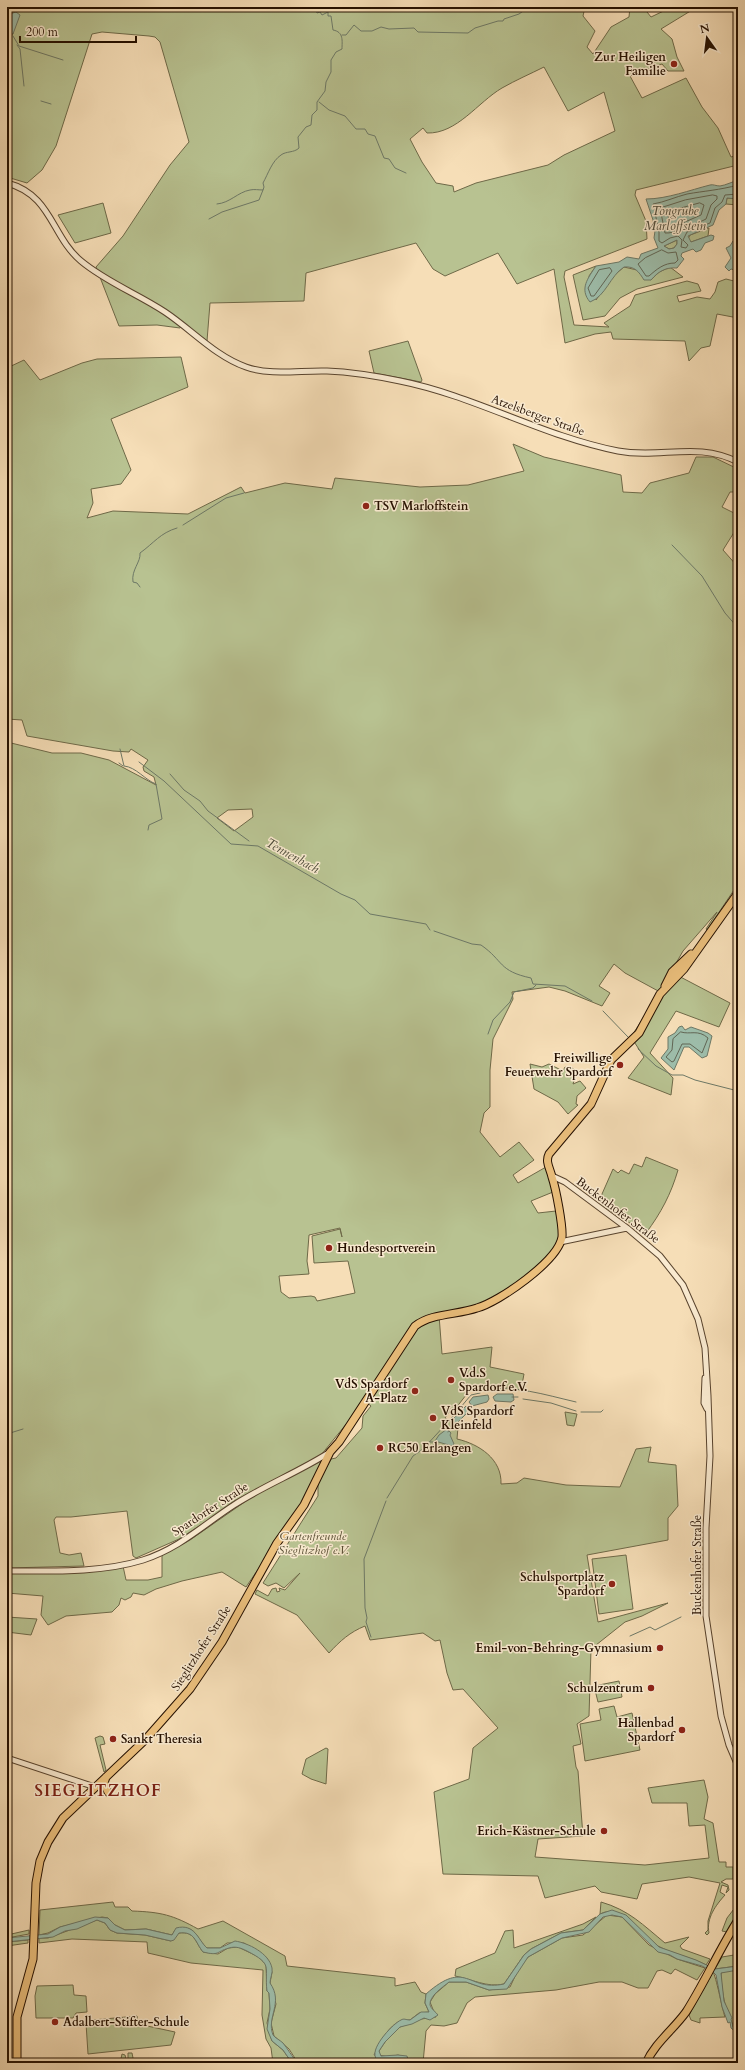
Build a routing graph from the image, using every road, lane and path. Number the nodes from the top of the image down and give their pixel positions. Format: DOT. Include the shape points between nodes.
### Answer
graph roads {
  1 [pos="7,183"];
  2 [pos="738,462"];
  3 [pos="738,893"];
  4 [pos="552,1176"];
  5 [pos="627,1228"];
  6 [pos="560,1242"];
  7 [pos="330,1452"];
  8 [pos="7,1571"];
  9 [pos="7,1758"];
  10 [pos="738,1766"];
  11 [pos="106,1777"];
  12 [pos="95,1786"];
  13 [pos="108,1792"];
  14 [pos="738,1920"];
  15 [pos="17,2063"];
  16 [pos="646,2063"];
  1 -- 2 [label="street, Atzelsberger Straße" via="20,188 40,202 81,261 165,312 234,362 248,368 266,371 328,371 401,381 481,404 591,445 619,451 655,454 710,452"];
  3 -- 4 [label="main road" via="697,948 679,969 669,976 642,1029 611,1060 591,1104 549,1154 547,1163"];
  4 -- 5 [label="street, Buckenhofer Straße" via="565,1182"];
  4 -- 6 [label="main road" via="561,1222"];
  5 -- 6 [label="street"];
  5 -- 10 [label="street, Buckenhofer Straße" via="660,1256 683,1285 693,1307 705,1348 710,1456 706,1616 721,1716"];
  6 -- 7 [label="main road, Spardorfer Straße" via="552,1256 488,1304 465,1312 431,1318 415,1326"];
  7 -- 8 [label="street, Spardorfer Straße" via="246,1498 181,1543 142,1560 100,1568"];
  7 -- 11 [label="main road, Sieglitzhofer Straße" via="304,1505 277,1543 230,1628 205,1667 156,1729"];
  9 -- 12 [label="street"];
  11 -- 12 [label="main road, Sieglitzhofer Straße"];
  11 -- 13 [label="main road" via="104,1783"];
  12 -- 15 [label="main road, Sieglitzhofer Straße" via="62,1820 44,1850 36,1883 32,1963 17,2017"];
  14 -- 16 [label="main road" via="682,2017 655,2047"];
}
